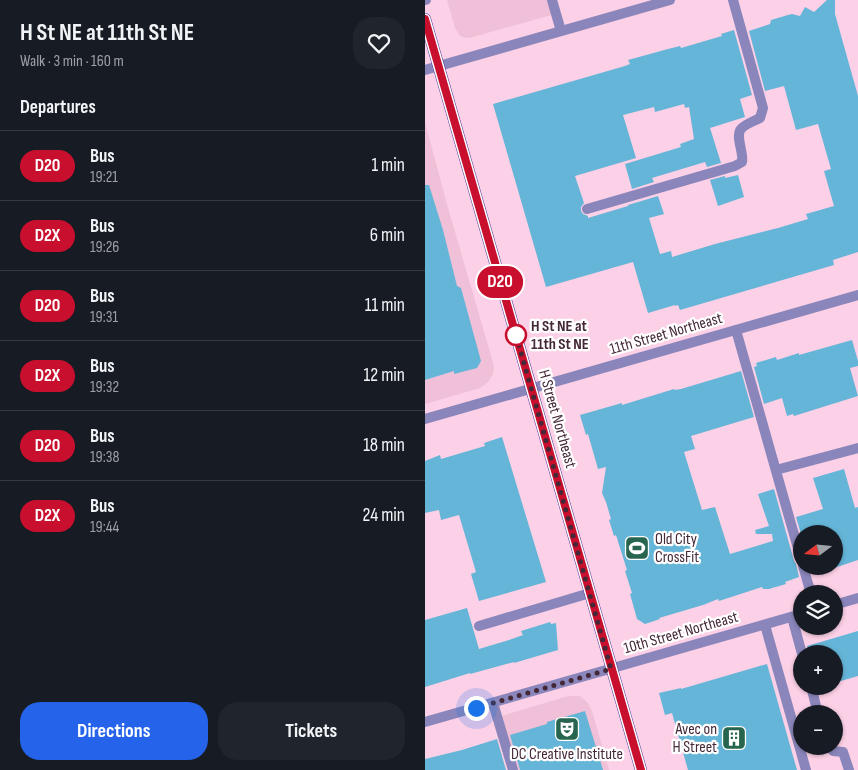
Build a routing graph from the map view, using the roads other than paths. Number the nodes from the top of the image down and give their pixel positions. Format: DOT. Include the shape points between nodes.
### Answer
graph roads {
  1 [pos="552,0"];
  2 [pos="670,0"];
  3 [pos="733,0"];
  4 [pos="646,3"];
  5 [pos="425,19"];
  6 [pos="561,31"];
  7 [pos="439,66"];
  8 [pos="425,70"];
  9 [pos="587,209"];
  10 [pos="858,295"];
  11 [pos="736,330"];
  12 [pos="531,388"];
  13 [pos="425,419"];
  14 [pos="857,448"];
  15 [pos="776,470"];
  16 [pos="793,531"];
  17 [pos="590,593"];
  18 [pos="858,598"];
  19 [pos="843,602"];
  20 [pos="793,617"];
  21 [pos="765,625"];
  22 [pos="479,626"];
  23 [pos="611,669"];
  24 [pos="493,703"];
  25 [pos="425,722"];
  26 [pos="843,752"];
  27 [pos="513,770"];
  28 [pos="641,770"];
  29 [pos="806,770"];
  30 [pos="849,770"];
  1 -- 6 [label="street"];
  2 -- 4 [label="street"];
  3 -- 9 [label="street" via="763,108 760,118 745,125 739,134 742,162"];
  4 -- 6 [label="street"];
  5 -- 7 [label="main road, H Street Northeast"];
  6 -- 7 [label="street"];
  7 -- 8 [label="street"];
  7 -- 12 [label="main road, H Street Northeast"];
  10 -- 11 [label="street, 11th Street Northeast"];
  11 -- 12 [label="street, 11th Street Northeast"];
  11 -- 15 [label="street"];
  12 -- 13 [label="street, 11th Street Northeast"];
  12 -- 17 [label="main road, H Street Northeast"];
  14 -- 15 [label="street"];
  15 -- 16 [label="street"];
  17 -- 22 [label="street"];
  17 -- 23 [label="main road, H Street Northeast"];
  18 -- 19 [label="street"];
  20 -- 21 [label="street, 10th Street Northeast"];
  21 -- 23 [label="street, 10th Street Northeast"];
  21 -- 29 [label="street"];
  23 -- 24 [label="street, 10th Street Northeast"];
  23 -- 28 [label="main road, H Street Northeast"];
  24 -- 25 [label="street, 10th Street Northeast"];
  24 -- 27 [label="street"];
  26 -- 30 [label="street"];
}
